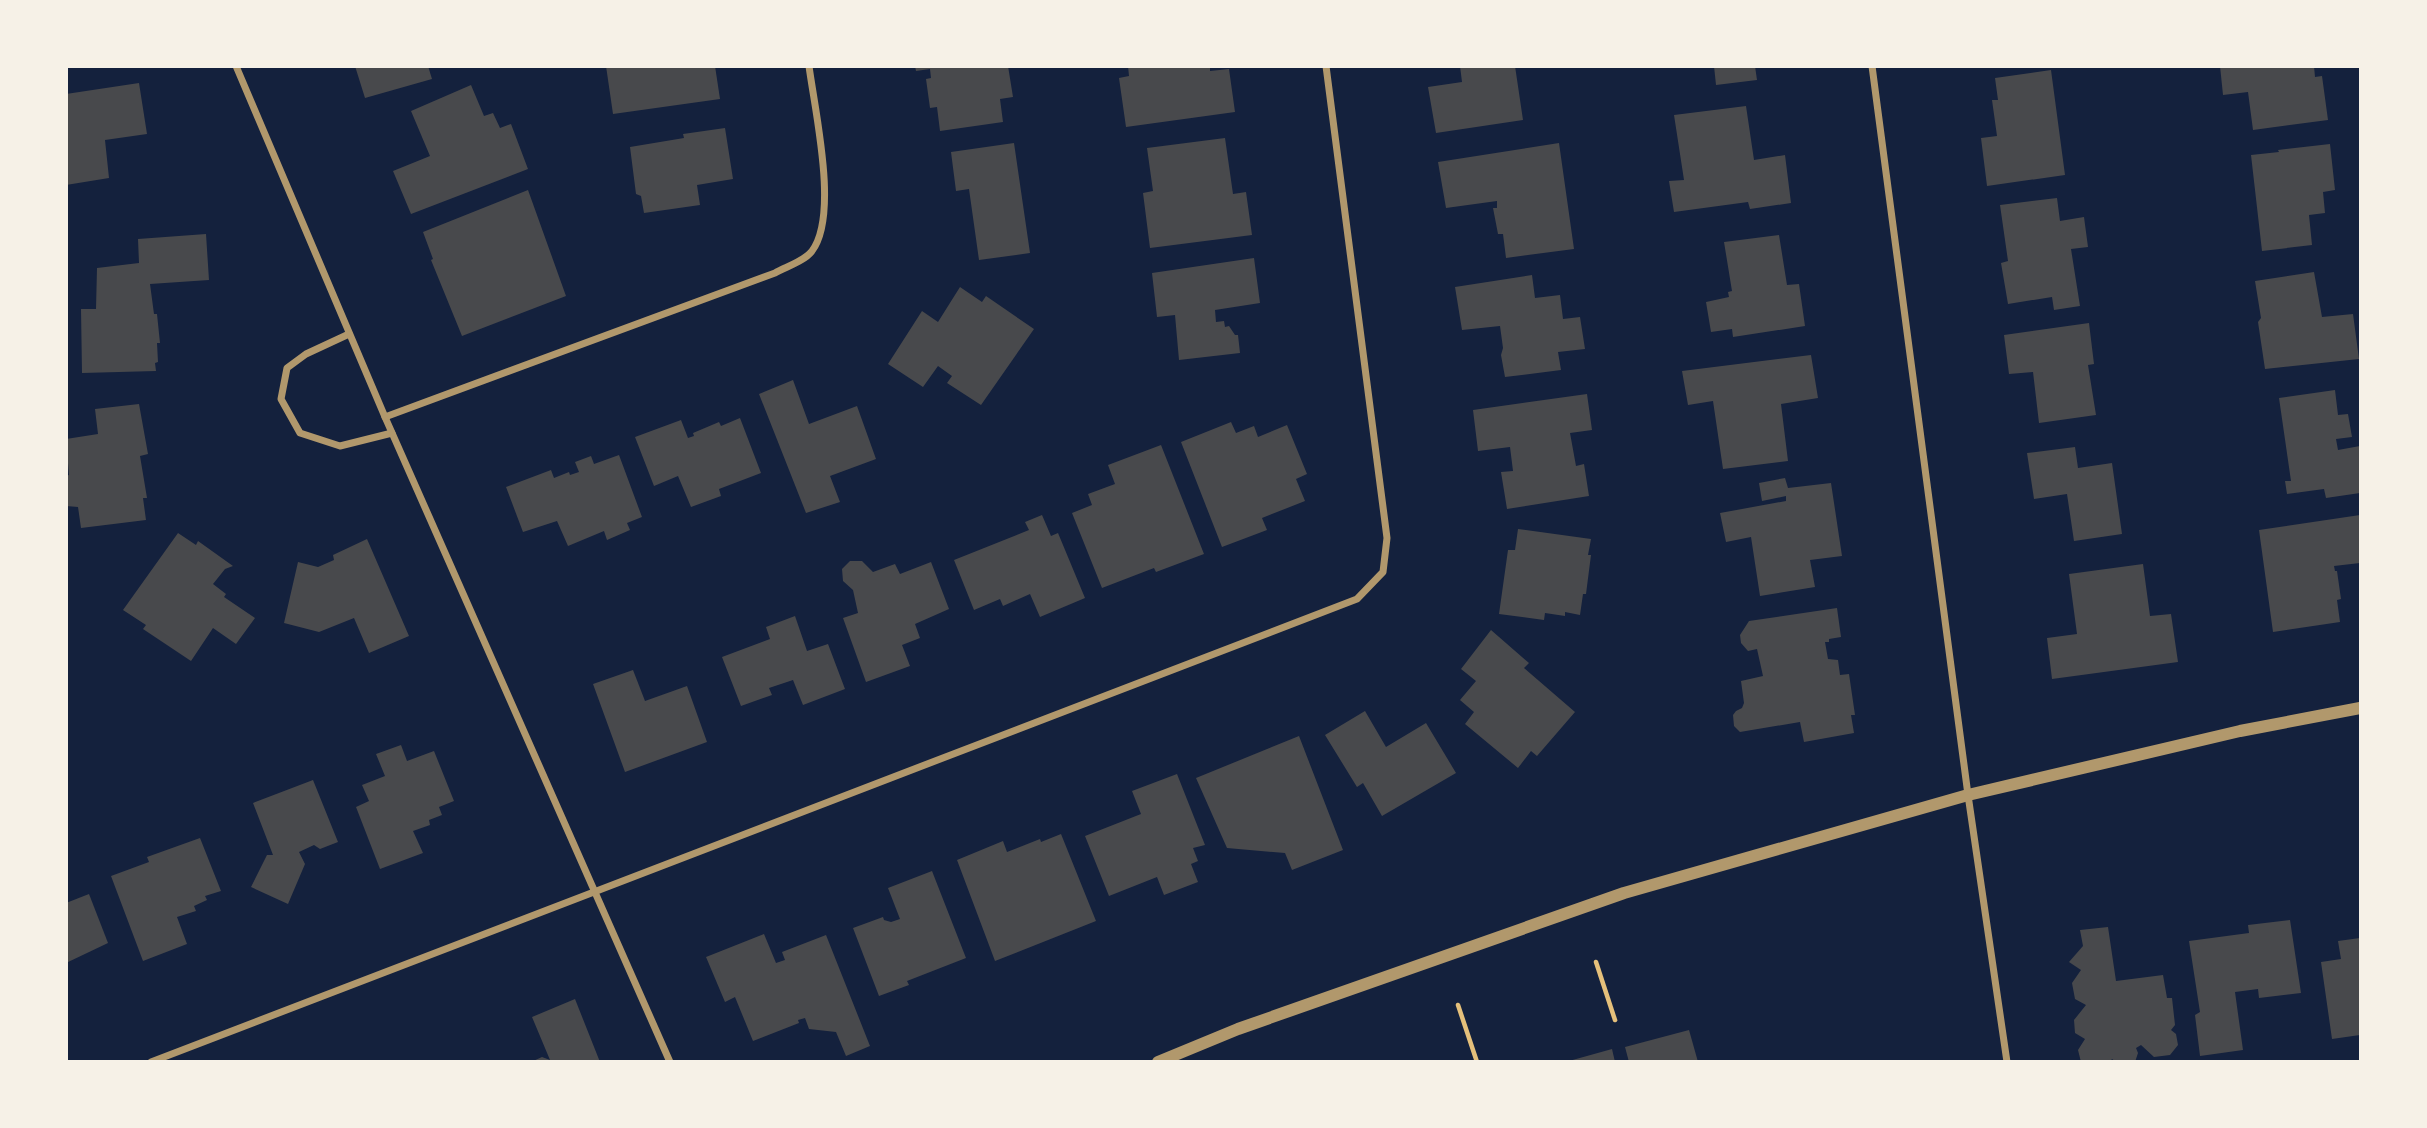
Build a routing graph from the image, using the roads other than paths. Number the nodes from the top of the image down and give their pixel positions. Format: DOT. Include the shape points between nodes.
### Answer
graph roads {
  1 [pos="236,66"];
  2 [pos="809,66"];
  3 [pos="1326,66"];
  4 [pos="1872,66"];
  5 [pos="349,334"];
  6 [pos="384,417"];
  7 [pos="392,433"];
  8 [pos="2361,708"];
  9 [pos="1968,795"];
  10 [pos="596,892"];
  11 [pos="151,1062"];
  12 [pos="670,1062"];
  13 [pos="1158,1062"];
  14 [pos="2007,1062"];
  1 -- 5 [label="street"];
  2 -- 6 [label="street" via="826,194 824,226 811,253 775,273"];
  3 -- 10 [label="street" via="1387,538 1383,572 1357,599"];
  4 -- 9 [label="street"];
  5 -- 6 [label="street"];
  5 -- 7 [label="street" via="288,368 281,399 300,433 340,446"];
  6 -- 7 [label="street"];
  7 -- 10 [label="street"];
  8 -- 9 [label="street" via="2240,731"];
  9 -- 13 [label="street" via="1624,893 1238,1029"];
  9 -- 14 [label="street"];
  10 -- 11 [label="street"];
  10 -- 12 [label="street"];
}
